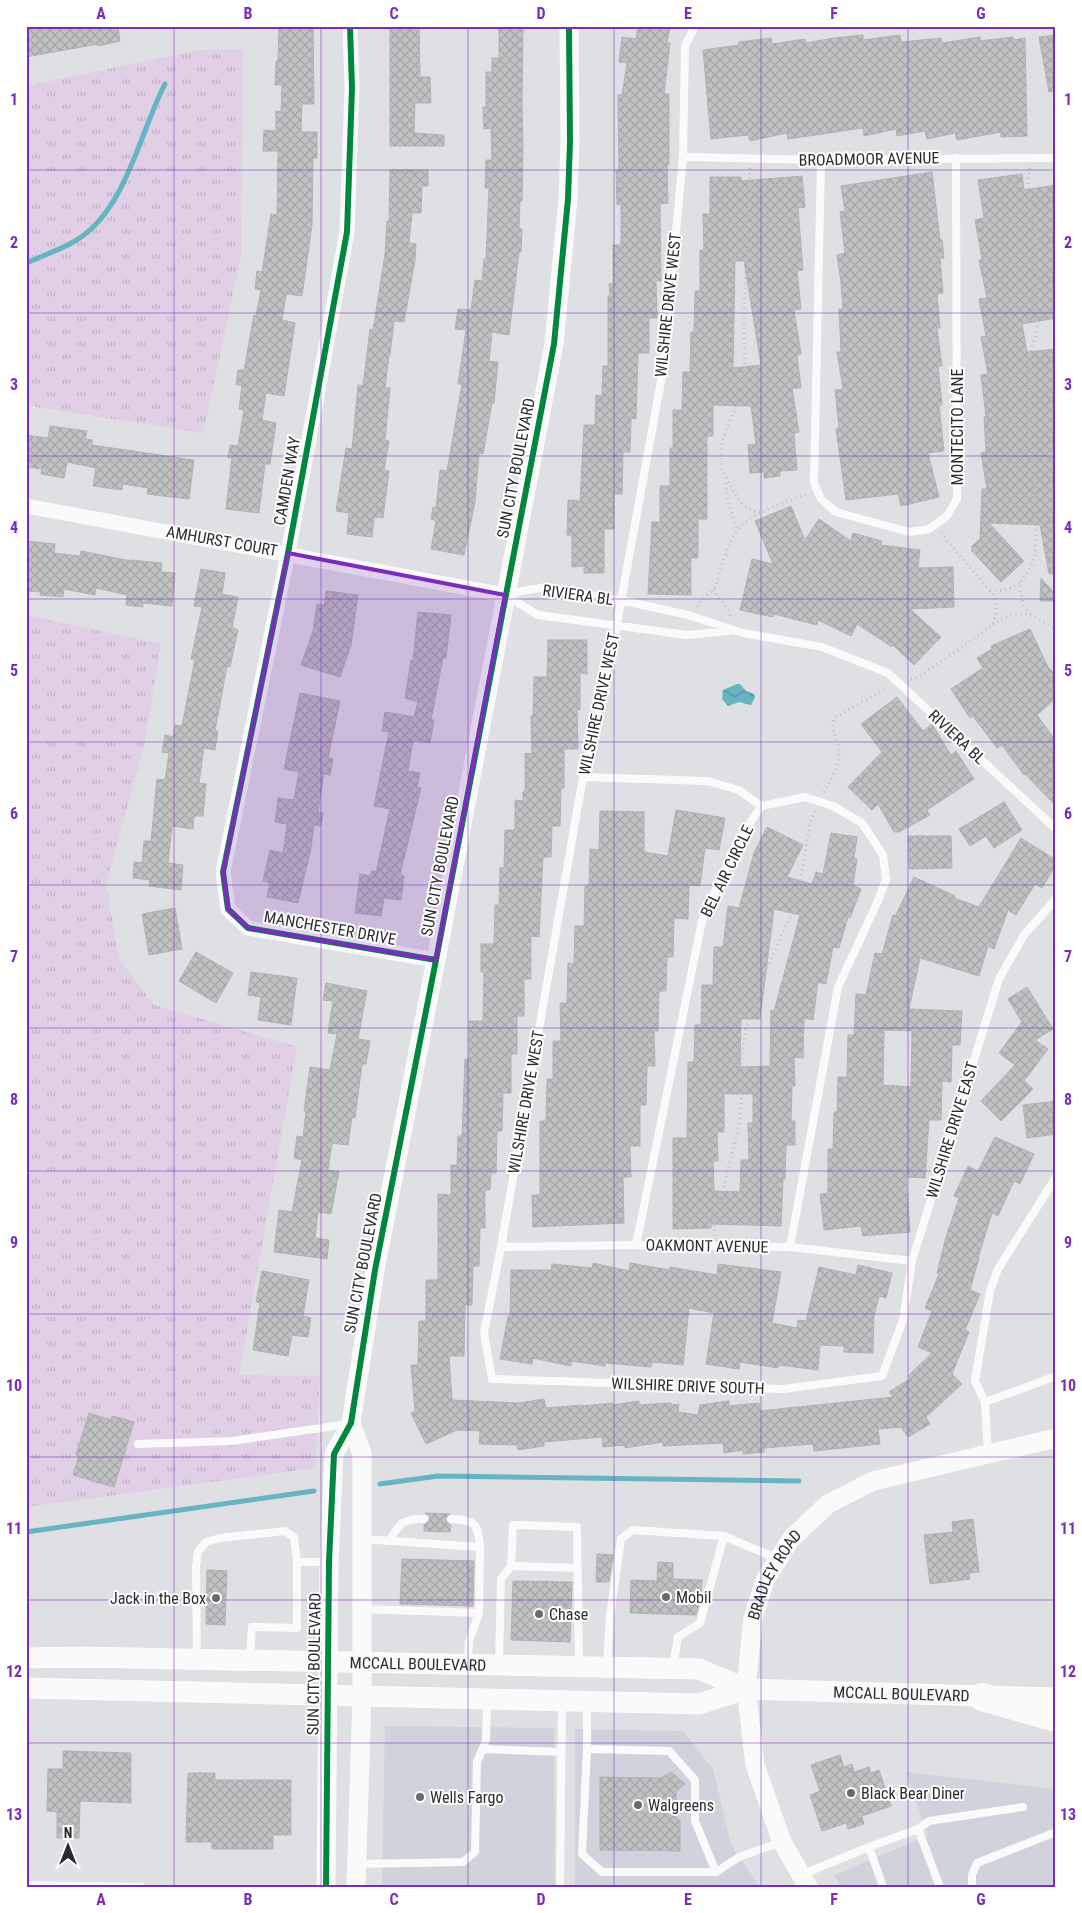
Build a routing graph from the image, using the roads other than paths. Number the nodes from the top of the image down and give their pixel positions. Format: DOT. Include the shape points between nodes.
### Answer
graph roads {
  1 [pos="350,26"];
  2 [pos="569,26"];
  3 [pos="694,26"];
  4 [pos="683,156"];
  5 [pos="956,158"];
  6 [pos="1056,158"];
  7 [pos="821,160"];
  8 [pos="26,506"];
  9 [pos="288,553"];
  10 [pos="505,595"];
  11 [pos="620,600"];
  12 [pos="616,625"];
  13 [pos="734,631"];
  14 [pos="583,777"];
  15 [pos="760,806"];
  16 [pos="1056,829"];
  17 [pos="1056,899"];
  18 [pos="248,928"];
  19 [pos="436,960"];
  20 [pos="1056,1177"];
  21 [pos="636,1245"];
  22 [pos="501,1247"];
  23 [pos="790,1247"];
  24 [pos="912,1261"];
  25 [pos="882,1376"];
  26 [pos="1056,1376"];
  27 [pos="492,1379"];
  28 [pos="985,1402"];
  29 [pos="351,1423"];
  30 [pos="1055,1441"];
  31 [pos="138,1444"];
  32 [pos="988,1454"];
  33 [pos="424,1519"];
  34 [pos="451,1519"];
  35 [pos="724,1536"];
  36 [pos="362,1539"];
  37 [pos="389,1540"];
  38 [pos="480,1547"];
  39 [pos="778,1559"];
  40 [pos="297,1562"];
  41 [pos="329,1562"];
  42 [pos="511,1566"];
  43 [pos="577,1568"];
  44 [pos="362,1610"];
  45 [pos="479,1613"];
  46 [pos="26,1658"];
  47 [pos="197,1659"];
  48 [pos="250,1660"];
  49 [pos="328,1662"];
  50 [pos="362,1663"];
  51 [pos="468,1666"];
  52 [pos="499,1666"];
  53 [pos="579,1668"];
  54 [pos="607,1668"];
  55 [pos="672,1669"];
  56 [pos="26,1688"];
  57 [pos="746,1689"];
  58 [pos="327,1694"];
  59 [pos="362,1695"];
  60 [pos="982,1697"];
  61 [pos="1056,1698"];
  62 [pos="488,1699"];
  63 [pos="562,1702"];
  64 [pos="587,1702"];
  65 [pos="1056,1718"];
  66 [pos="482,1749"];
  67 [pos="587,1749"];
  68 [pos="562,1752"];
  69 [pos="1023,1806"];
  70 [pos="918,1829"];
  71 [pos="1056,1832"];
  72 [pos="782,1842"];
  73 [pos="869,1847"];
  74 [pos="357,1864"];
  75 [pos="716,1872"];
  76 [pos="805,1881"];
  77 [pos="26,1885"];
  78 [pos="141,1887"];
  79 [pos="326,1887"];
  80 [pos="356,1887"];
  81 [pos="560,1887"];
  82 [pos="883,1887"];
  83 [pos="940,1887"];
  84 [pos="972,1887"];
  1 -- 9 [label="street, CAMDEN WAY" via="352,88 347,232"];
  2 -- 10 [label="street, SUN CITY BOULEVARD" via="568,199 554,344"];
  3 -- 4 [label="lane, WILSHIRE DRIVE WEST" via="685,46"];
  4 -- 7 [label="lane, BROADMOOR AVENUE"];
  4 -- 11 [label="lane, WILSHIRE DRIVE WEST" via="663,370"];
  5 -- 6 [label="lane, BROADMOOR AVENUE"];
  5 -- 7 [label="lane, BROADMOOR AVENUE"];
  5 -- 7 [label="lane, MONTECITO LANE" via="957,498 946,516 929,529 909,532 836,512 821,498 814,482"];
  8 -- 9 [label="street, AMHURST COURT"];
  9 -- 10 [label="street, AMHURST COURT"];
  9 -- 18 [label="street, CAMDEN WAY" via="223,872 228,909"];
  10 -- 11 [label="lane, RIVIERA BL" via="540,588"];
  10 -- 12 [label="lane, RIVIERA BL" via="538,615"];
  10 -- 19 [label="street, SUN CITY BOULEVARD"];
  11 -- 12 [label="lane, WILSHIRE DRIVE WEST"];
  11 -- 13 [label="lane, RIVIERA BL" via="694,617"];
  12 -- 13 [label="lane, RIVIERA BL" via="687,634"];
  12 -- 14 [label="lane, WILSHIRE DRIVE WEST"];
  13 -- 16 [label="lane, RIVIERA BL" via="822,647 888,673"];
  14 -- 15 [label="lane" via="707,781 739,790"];
  14 -- 22 [label="lane, WILSHIRE DRIVE WEST"];
  15 -- 21 [label="lane, BEL AIR CIRCLE" via="734,850 702,921"];
  15 -- 23 [label="lane, BEL AIR CIRCLE" via="804,797 833,806 862,823 883,855 886,880 838,987"];
  17 -- 24 [label="lane, WILSHIRE DRIVE EAST" via="1024,935 999,979"];
  18 -- 19 [label="street, MANCHESTER DRIVE"];
  19 -- 29 [label="street, SUN CITY BOULEVARD" via="374,1270"];
  20 -- 28 [label="lane" via="998,1268 990,1291 975,1381"];
  21 -- 22 [label="lane, OAKMONT AVENUE"];
  21 -- 23 [label="lane, OAKMONT AVENUE"];
  22 -- 27 [label="lane, WILSHIRE DRIVE WEST" via="484,1333"];
  23 -- 24 [label="lane, OAKMONT AVENUE"];
  24 -- 25 [label="lane, WILSHIRE DRIVE EAST" via="903,1320"];
  25 -- 27 [label="lane, WILSHIRE DRIVE SOUTH" via="783,1389"];
  26 -- 28 [label="lane"];
  28 -- 32 [label="lane"];
  29 -- 31 [label="lane" via="232,1441"];
  29 -- 36 [label="street, SUN CITY BOULEVARD" via="362,1454"];
  29 -- 41 [label="street, SUN CITY BOULEVARD" via="334,1454"];
  30 -- 32 [label="street, BRADLEY ROAD"];
  32 -- 39 [label="street, BRADLEY ROAD" via="873,1481 828,1504 791,1539"];
  33 -- 37 [label="lane" via="409,1518 398,1526"];
  34 -- 38 [label="lane" via="472,1522 479,1529"];
  35 -- 39 [label="lane"];
  35 -- 54 [label="lane" via="633,1530 621,1540 610,1615"];
  35 -- 55 [label="lane" via="700,1623 678,1637"];
  36 -- 37 [label="lane"];
  36 -- 44 [label="street, SUN CITY BOULEVARD"];
  37 -- 38 [label="lane"];
  38 -- 45 [label="lane"];
  39 -- 57 [label="street, BRADLEY ROAD" via="765,1580 753,1618"];
  40 -- 41 [label="lane"];
  40 -- 47 [label="lane" via="294,1537 285,1531 206,1542 198,1551 196,1567"];
  40 -- 48 [label="lane" via="297,1628 252,1627"];
  41 -- 49 [label="street, SUN CITY BOULEVARD"];
  42 -- 43 [label="lane"];
  42 -- 43 [label="lane" via="513,1524 577,1527"];
  42 -- 52 [label="lane" via="501,1579"];
  43 -- 53 [label="lane"];
  44 -- 45 [label="lane"];
  44 -- 50 [label="street, SUN CITY BOULEVARD"];
  45 -- 51 [label="lane" via="469,1641"];
  46 -- 47 [label="main road, MCCALL BOULEVARD"];
  47 -- 48 [label="main road, MCCALL BOULEVARD"];
  48 -- 49 [label="main road, MCCALL BOULEVARD"];
  49 -- 50 [label="main road, MCCALL BOULEVARD"];
  49 -- 58 [label="street, SUN CITY BOULEVARD"];
  50 -- 51 [label="main road, MCCALL BOULEVARD"];
  50 -- 59 [label="street, SUN CITY BOULEVARD"];
  51 -- 52 [label="main road, MCCALL BOULEVARD"];
  52 -- 53 [label="main road, MCCALL BOULEVARD"];
  53 -- 54 [label="main road, MCCALL BOULEVARD"];
  54 -- 55 [label="main road, MCCALL BOULEVARD"];
  55 -- 57 [label="main road, MCCALL BOULEVARD" via="699,1670"];
  56 -- 58 [label="main road, MCCALL BOULEVARD"];
  57 -- 60 [label="main road, MCCALL BOULEVARD"];
  57 -- 64 [label="main road, MCCALL BOULEVARD" via="699,1704"];
  57 -- 72 [label="street, BRADLEY ROAD" via="755,1765"];
  58 -- 59 [label="main road, MCCALL BOULEVARD"];
  58 -- 79 [label="street, SUN CITY BOULEVARD"];
  59 -- 62 [label="main road, MCCALL BOULEVARD"];
  59 -- 74 [label="street, SUN CITY BOULEVARD"];
  60 -- 61 [label="main road, MCCALL BOULEVARD"];
  60 -- 65 [label="highway"];
  62 -- 63 [label="main road, MCCALL BOULEVARD"];
  62 -- 66 [label="lane" via="486,1740"];
  63 -- 64 [label="main road, MCCALL BOULEVARD"];
  63 -- 68 [label="lane"];
  64 -- 67 [label="lane"];
  66 -- 68 [label="lane"];
  66 -- 74 [label="lane" via="477,1762 475,1852 463,1862"];
  67 -- 75 [label="lane" via="669,1751 695,1780 695,1821"];
  67 -- 75 [label="lane" via="582,1854 588,1860 602,1872"];
  68 -- 81 [label="lane"];
  69 -- 70 [label="lane" via="929,1821"];
  70 -- 73 [label="lane"];
  70 -- 83 [label="lane"];
  71 -- 84 [label="lane" via="977,1863"];
  72 -- 75 [label="lane" via="738,1857"];
  72 -- 76 [label="street, BRADLEY ROAD"];
  73 -- 76 [label="lane"];
  73 -- 82 [label="lane"];
  74 -- 80 [label="street, SUN CITY BOULEVARD"];
  77 -- 78 [label="lane"];
}
